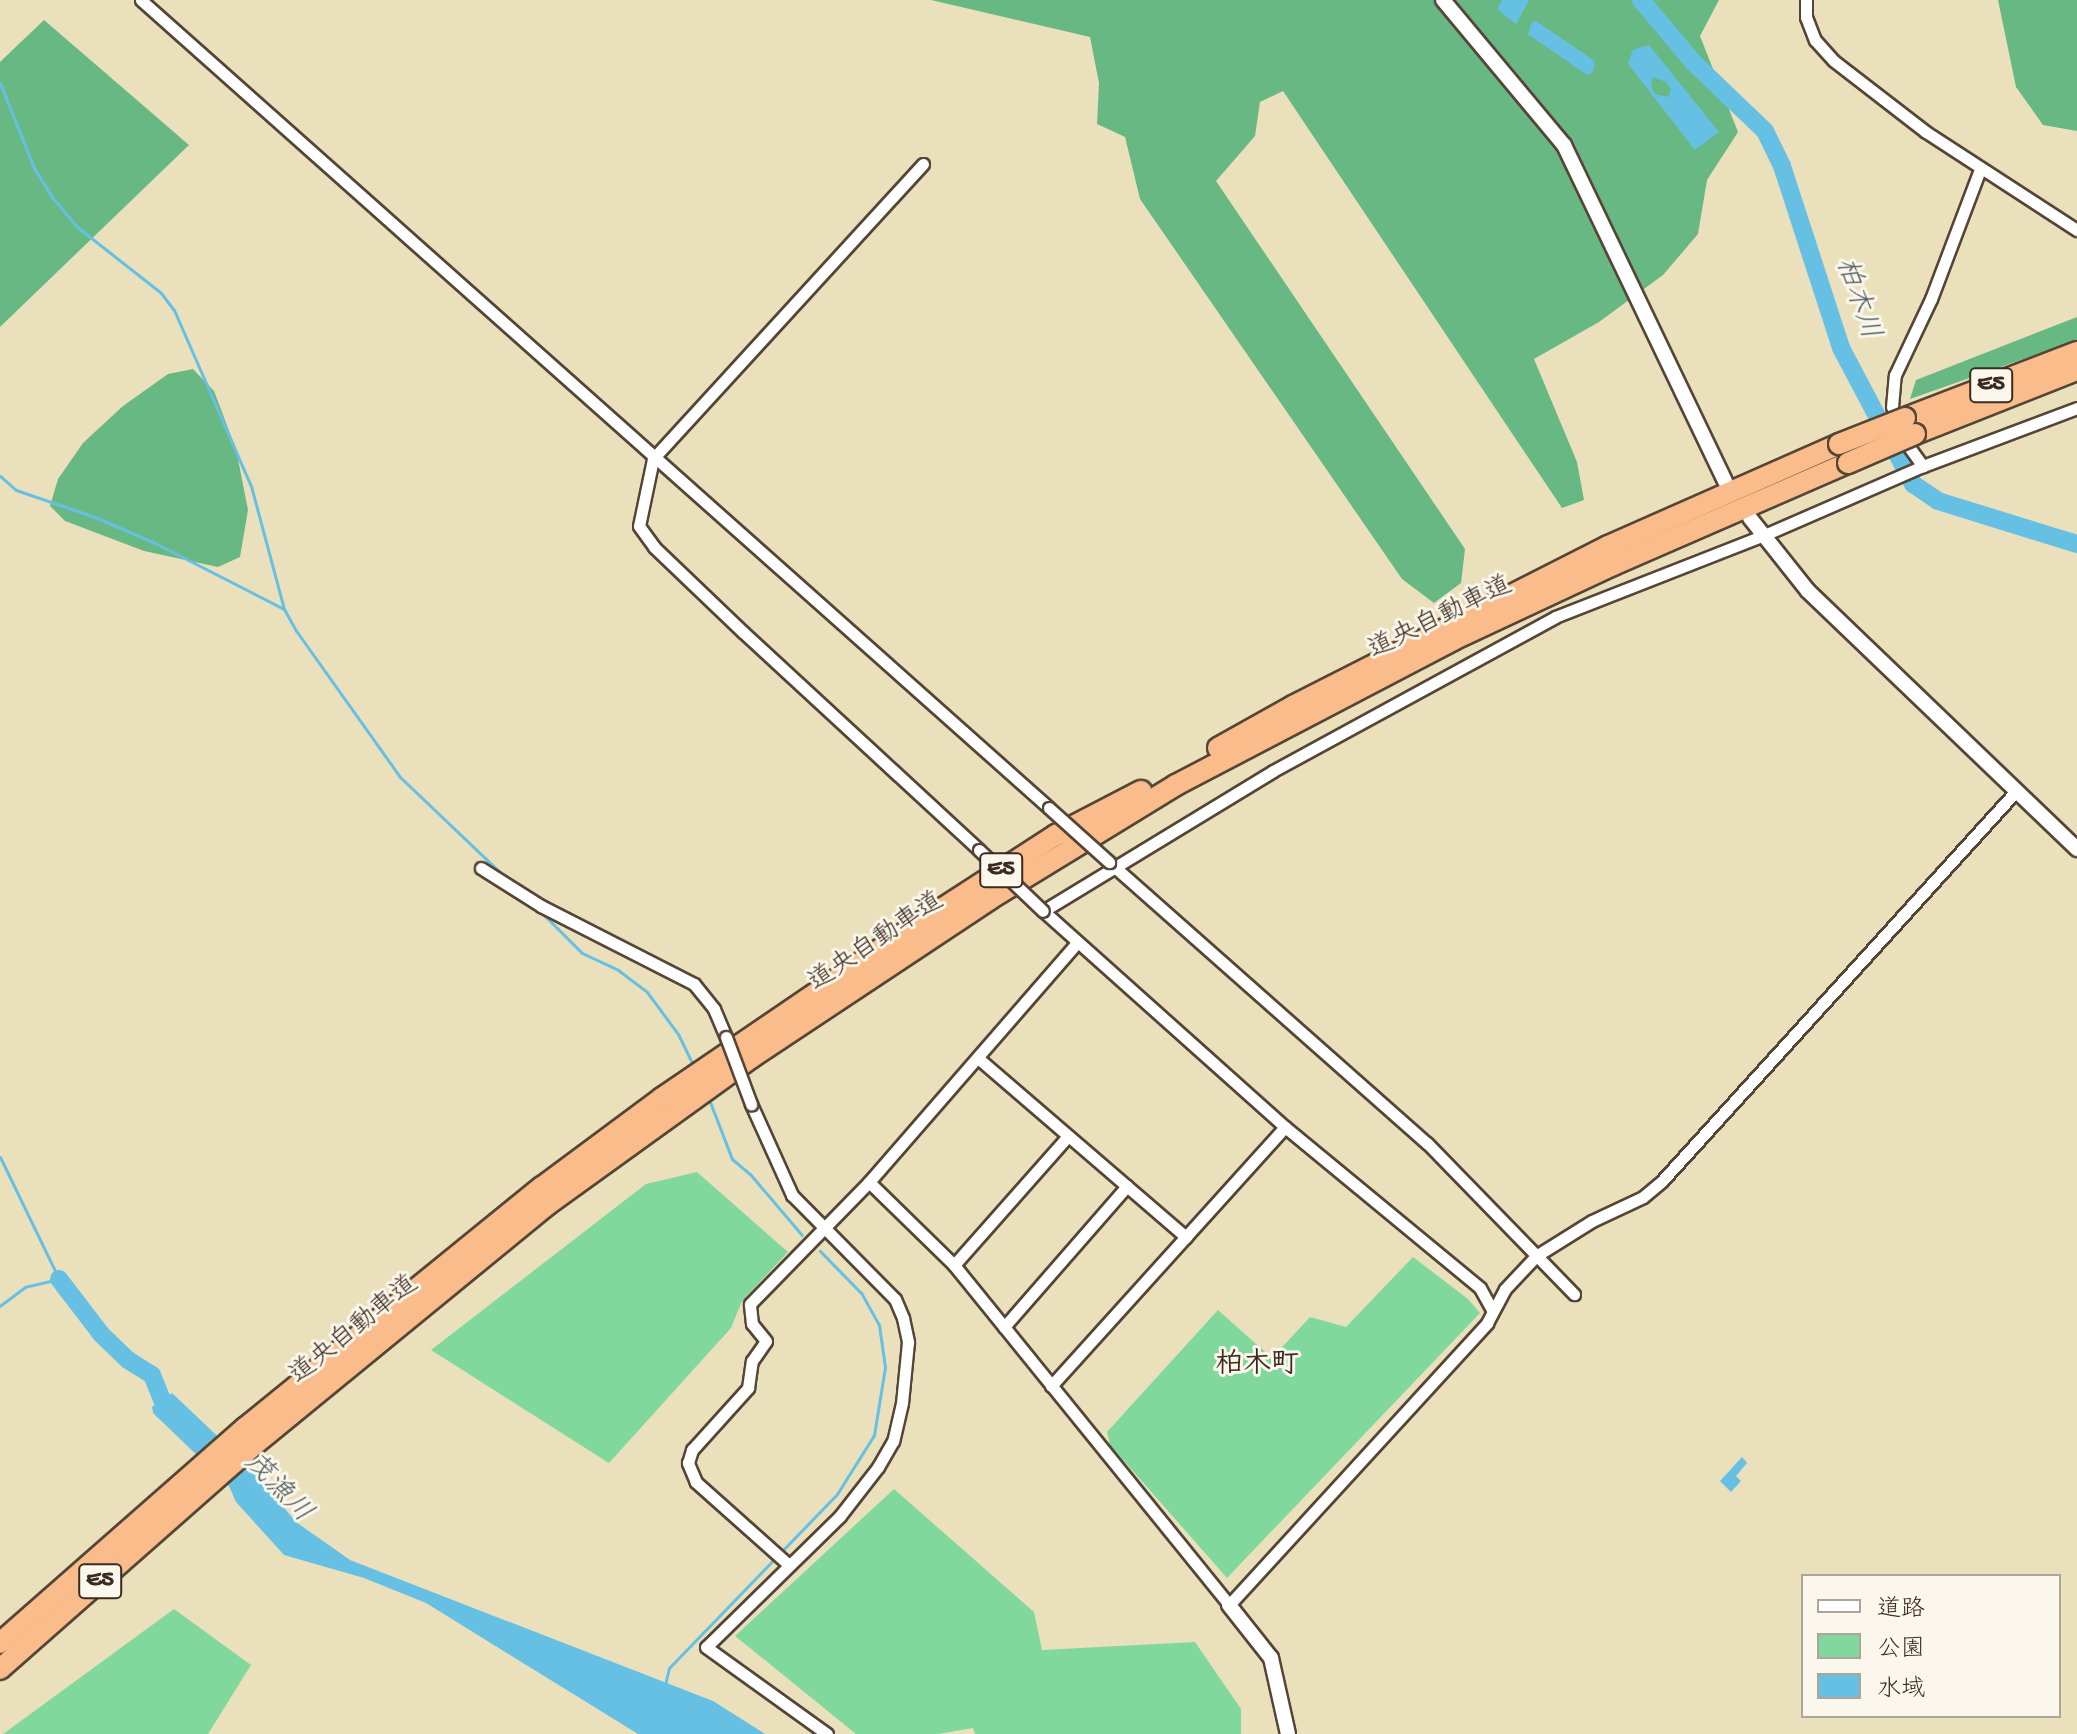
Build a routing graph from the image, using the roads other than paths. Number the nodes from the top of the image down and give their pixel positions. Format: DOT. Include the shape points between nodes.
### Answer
graph roads {
  1 [pos="141,0"];
  2 [pos="1443,0"];
  3 [pos="1806,0"];
  4 [pos="923,164"];
  5 [pos="1980,169"];
  6 [pos="2077,230"];
  7 [pos="2077,352"];
  8 [pos="2077,370"];
  9 [pos="2077,408"];
  10 [pos="1905,427"];
  11 [pos="653,459"];
  12 [pos="1923,466"];
  13 [pos="1725,481"];
  14 [pos="1750,518"];
  15 [pos="1762,536"];
  16 [pos="2017,790"];
  17 [pos="2077,849"];
  18 [pos="1111,864"];
  19 [pos="481,868"];
  20 [pos="1043,911"];
  21 [pos="1077,943"];
  22 [pos="979,1059"];
  23 [pos="1285,1127"];
  24 [pos="1068,1136"];
  25 [pos="869,1182"];
  26 [pos="1127,1186"];
  27 [pos="826,1227"];
  28 [pos="1186,1237"];
  29 [pos="1536,1256"];
  30 [pos="954,1265"];
  31 [pos="1574,1294"];
  32 [pos="1492,1310"];
  33 [pos="1004,1327"];
  34 [pos="1051,1386"];
  35 [pos="194,1485"];
  36 [pos="781,1558"];
  37 [pos="1229,1605"];
  38 [pos="0,1643"];
  39 [pos="0,1669"];
  40 [pos="827,1734"];
  41 [pos="1288,1734"];
  1 -- 11 [label="street"];
  2 -- 13 [label="street" via="1564,145"];
  3 -- 5 [label="street" via="1815,40 1834,61"];
  4 -- 11 [label="street"];
  5 -- 6 [label="street"];
  5 -- 10 [label="street" via="1931,299 1895,375"];
  7 -- 10 [label="highway, 道央自動車道 / E5"];
  8 -- 10 [label="highway, 道央自動車道 / E5"];
  9 -- 12 [label="street"];
  10 -- 12 [label="street"];
  10 -- 35 [label="highway, 道央自動車道 / E5, bridge" via="1608,546 1293,706 1056,835 815,992 542,1187"];
  11 -- 18 [label="street, bridge"];
  11 -- 20 [label="street, bridge" via="639,526 654,547"];
  12 -- 15 [label="street"];
  14 -- 15 [label="street"];
  15 -- 16 [label="street" via="1818,601"];
  15 -- 18 [label="street" via="1555,617"];
  16 -- 17 [label="street"];
  16 -- 29 [label="street" via="1662,1181 1643,1197"];
  18 -- 20 [label="street"];
  18 -- 29 [label="street" via="1427,1143"];
  19 -- 27 [label="street, bridge" via="541,906 694,984 714,1009 767,1147 792,1195"];
  20 -- 21 [label="street"];
  21 -- 22 [label="street"];
  21 -- 23 [label="street"];
  22 -- 24 [label="street"];
  22 -- 25 [label="street"];
  23 -- 28 [label="street"];
  23 -- 32 [label="street" via="1480,1288"];
  24 -- 26 [label="street"];
  24 -- 30 [label="street"];
  25 -- 27 [label="street"];
  25 -- 30 [label="street"];
  26 -- 28 [label="street"];
  26 -- 33 [label="street"];
  27 -- 36 [label="street" via="895,1299 908,1342 906,1371 893,1441 878,1467 840,1516"];
  27 -- 36 [label="street" via="750,1304 752,1324 766,1341 752,1361 748,1388 692,1450 688,1463 696,1482"];
  28 -- 34 [label="street"];
  29 -- 31 [label="street"];
  29 -- 32 [label="street"];
  30 -- 33 [label="street"];
  32 -- 37 [label="street" via="1487,1323"];
  33 -- 34 [label="street"];
  34 -- 37 [label="street"];
  35 -- 38 [label="highway, 道央自動車道 / E5"];
  35 -- 39 [label="highway, 道央自動車道 / E5"];
  36 -- 40 [label="street" via="706,1647"];
  37 -- 41 [label="street" via="1271,1658"];
}
